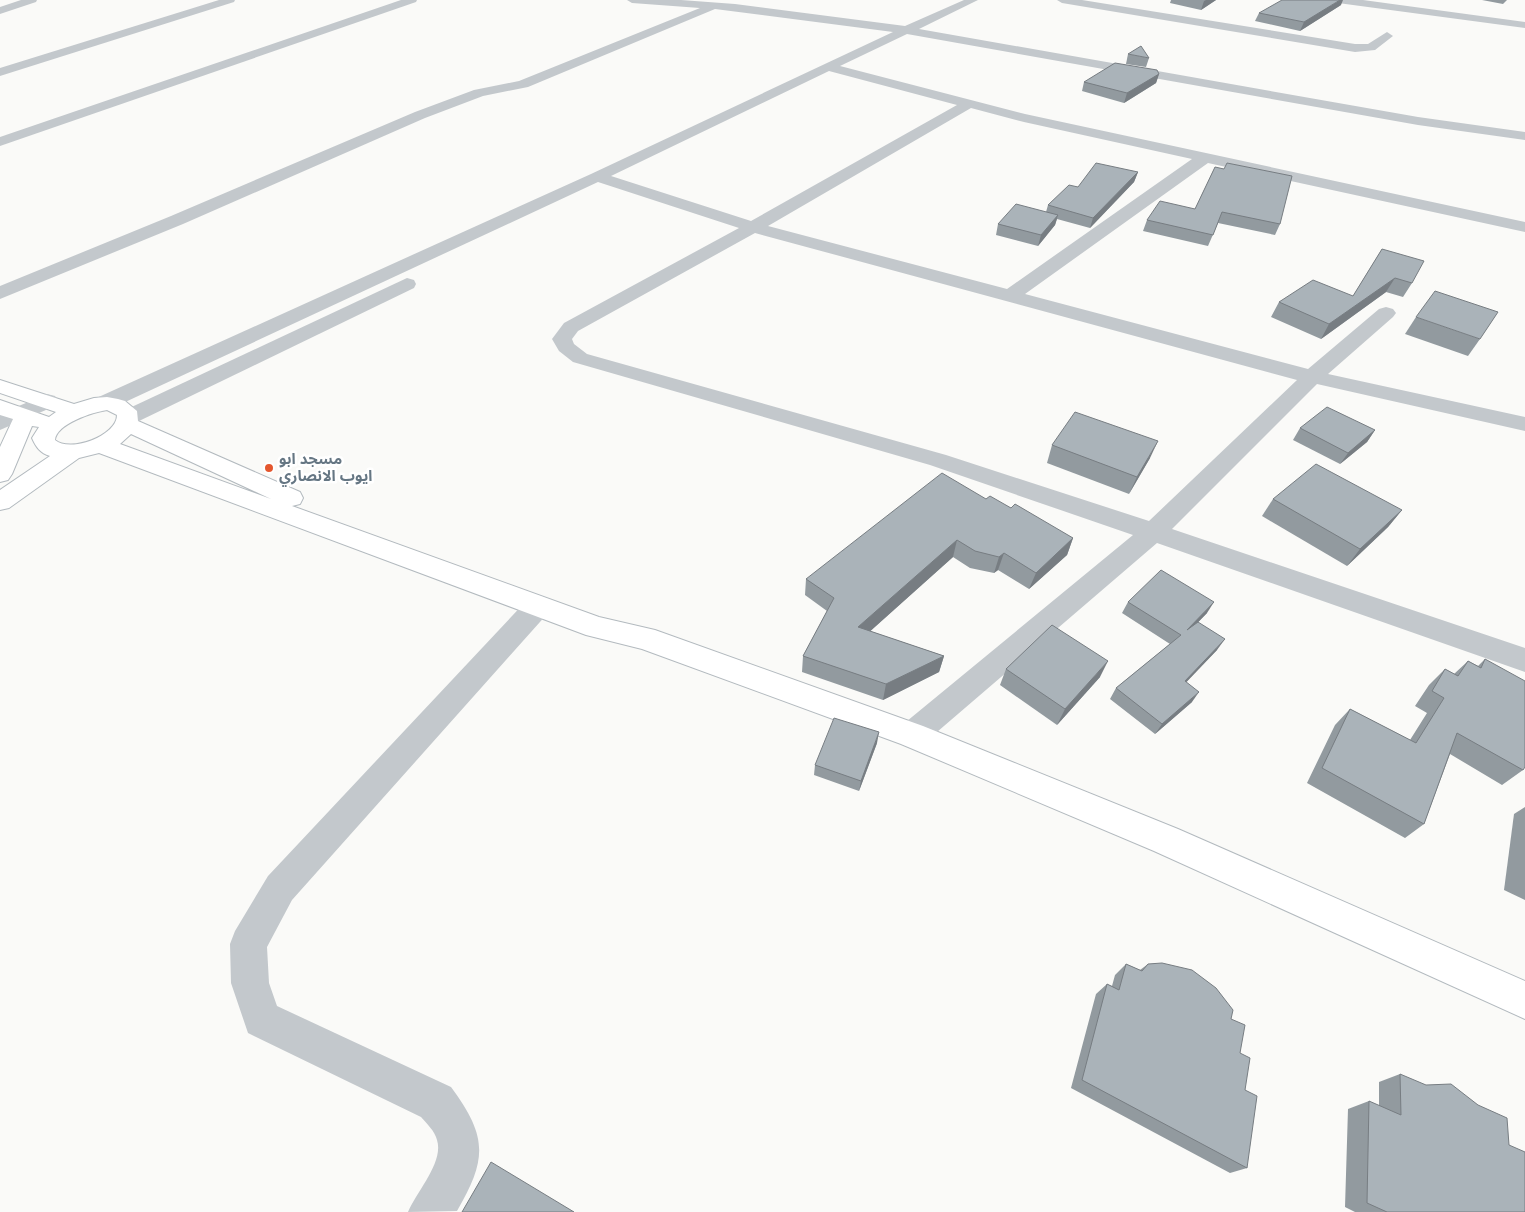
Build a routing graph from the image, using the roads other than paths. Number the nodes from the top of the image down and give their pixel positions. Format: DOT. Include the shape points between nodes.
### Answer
graph roads {
  1 [pos="32,0"];
  2 [pos="230,0"];
  3 [pos="412,0"];
  4 [pos="632,0"];
  5 [pos="973,0"];
  6 [pos="991,0"];
  7 [pos="1062,0"];
  8 [pos="1338,0"];
  9 [pos="717,5"];
  10 [pos="0,11"];
  11 [pos="1525,25"];
  12 [pos="915,31"];
  13 [pos="1387,36"];
  14 [pos="828,67"];
  15 [pos="0,72"];
  16 [pos="844,72"];
  17 [pos="968,104"];
  18 [pos="1525,136"];
  19 [pos="0,142"];
  20 [pos="1204,158"];
  21 [pos="596,177"];
  22 [pos="615,182"];
  23 [pos="753,227"];
  24 [pos="1525,227"];
  25 [pos="477,250"];
  26 [pos="425,276"];
  27 [pos="0,293"];
  28 [pos="1010,296"];
  29 [pos="1386,314"];
  30 [pos="1312,377"];
  31 [pos="0,386"];
  32 [pos="47,401"];
  33 [pos="100,405"];
  34 [pos="74,411"];
  35 [pos="11,415"];
  36 [pos="128,421"];
  37 [pos="1525,424"];
  38 [pos="49,434"];
  39 [pos="99,445"];
  40 [pos="72,452"];
  41 [pos="124,454"];
  42 [pos="0,475"];
  43 [pos="28,482"];
  44 [pos="0,502"];
  45 [pos="1153,532"];
  46 [pos="538,606"];
  47 [pos="645,638"];
  48 [pos="1525,660"];
  49 [pos="912,735"];
  50 [pos="1525,1000"];
  51 [pos="430,1212"];
  1 -- 10 [label="street"];
  2 -- 15 [label="street"];
  3 -- 19 [label="street"];
  4 -- 9 [label="street"];
  5 -- 12 [label="street"];
  6 -- 12 [label="street"];
  7 -- 13 [label="street" via="1355,48 1371,47"];
  8 -- 11 [label="street"];
  9 -- 12 [label="street"];
  9 -- 27 [label="street" via="523,84 479,93 420,115"];
  12 -- 14 [label="street"];
  12 -- 16 [label="street"];
  12 -- 18 [label="street" via="1418,121"];
  14 -- 16 [label="street"];
  14 -- 21 [label="street"];
  16 -- 17 [label="street"];
  16 -- 22 [label="street"];
  17 -- 20 [label="street"];
  17 -- 23 [label="street"];
  20 -- 24 [label="street"];
  20 -- 28 [label="street"];
  21 -- 22 [label="street"];
  21 -- 33 [label="street"];
  22 -- 23 [label="street"];
  22 -- 25 [label="street"];
  23 -- 28 [label="street"];
  23 -- 45 [label="street" via="571,327 562,339 566,347 580,358 938,460"];
  26 -- 36 [label="street"];
  28 -- 30 [label="street"];
  29 -- 30 [label="street"];
  30 -- 37 [label="street"];
  30 -- 45 [label="street"];
  31 -- 32 [label="street"];
  32 -- 34 [label="street"];
  32 -- 35 [label="street"];
  33 -- 34 [label="street"];
  33 -- 36 [label="street" via="121,407 126,411"];
  34 -- 38 [label="street"];
  35 -- 38 [label="street"];
  35 -- 42 [label="street"];
  36 -- 39 [label="street" via="112,439"];
  36 -- 47 [label="street" via="288,497 608,615"];
  38 -- 40 [label="street" via="51,450"];
  38 -- 42 [label="street"];
  39 -- 40 [label="street"];
  39 -- 41 [label="street"];
  40 -- 43 [label="street"];
  41 -- 43 [label="street"];
  41 -- 46 [label="street"];
  43 -- 44 [label="street"];
  45 -- 48 [label="street"];
  45 -- 49 [label="street"];
  46 -- 47 [label="street" via="596,627"];
  46 -- 51 [label="street" via="280,888 248,944 250,983 262,1019 436,1102 451,1124 458,1138 458,1162"];
  47 -- 49 [label="street"];
  49 -- 50 [label="street" via="1166,840"];
}
